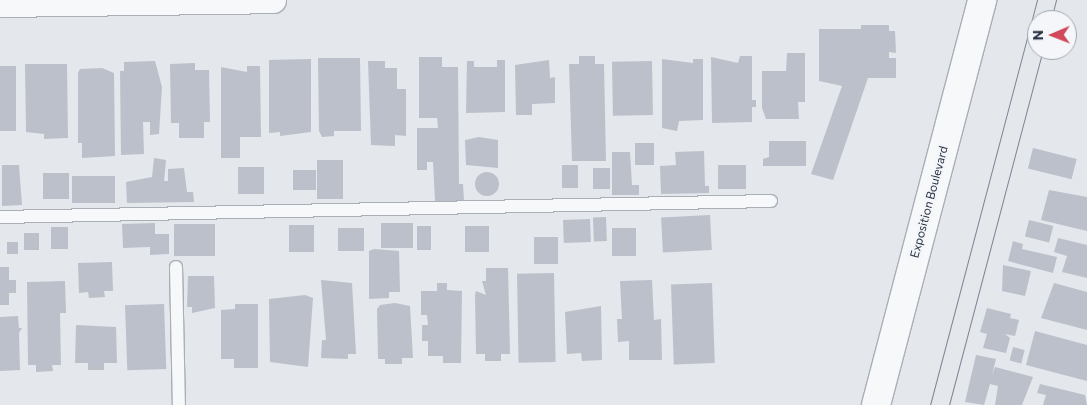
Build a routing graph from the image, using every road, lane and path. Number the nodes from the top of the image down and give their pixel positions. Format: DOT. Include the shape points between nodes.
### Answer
graph roads {
  1 [pos="273,0"];
  2 [pos="982,0"];
  3 [pos="0,4"];
  4 [pos="771,201"];
  5 [pos="0,217"];
  6 [pos="176,267"];
  7 [pos="179,405"];
  8 [pos="876,405"];
  1 -- 3 [label="street"];
  2 -- 8 [label="street, Exposition Boulevard"];
  4 -- 5 [label="lane"];
  6 -- 7 [label="lane"];
}
